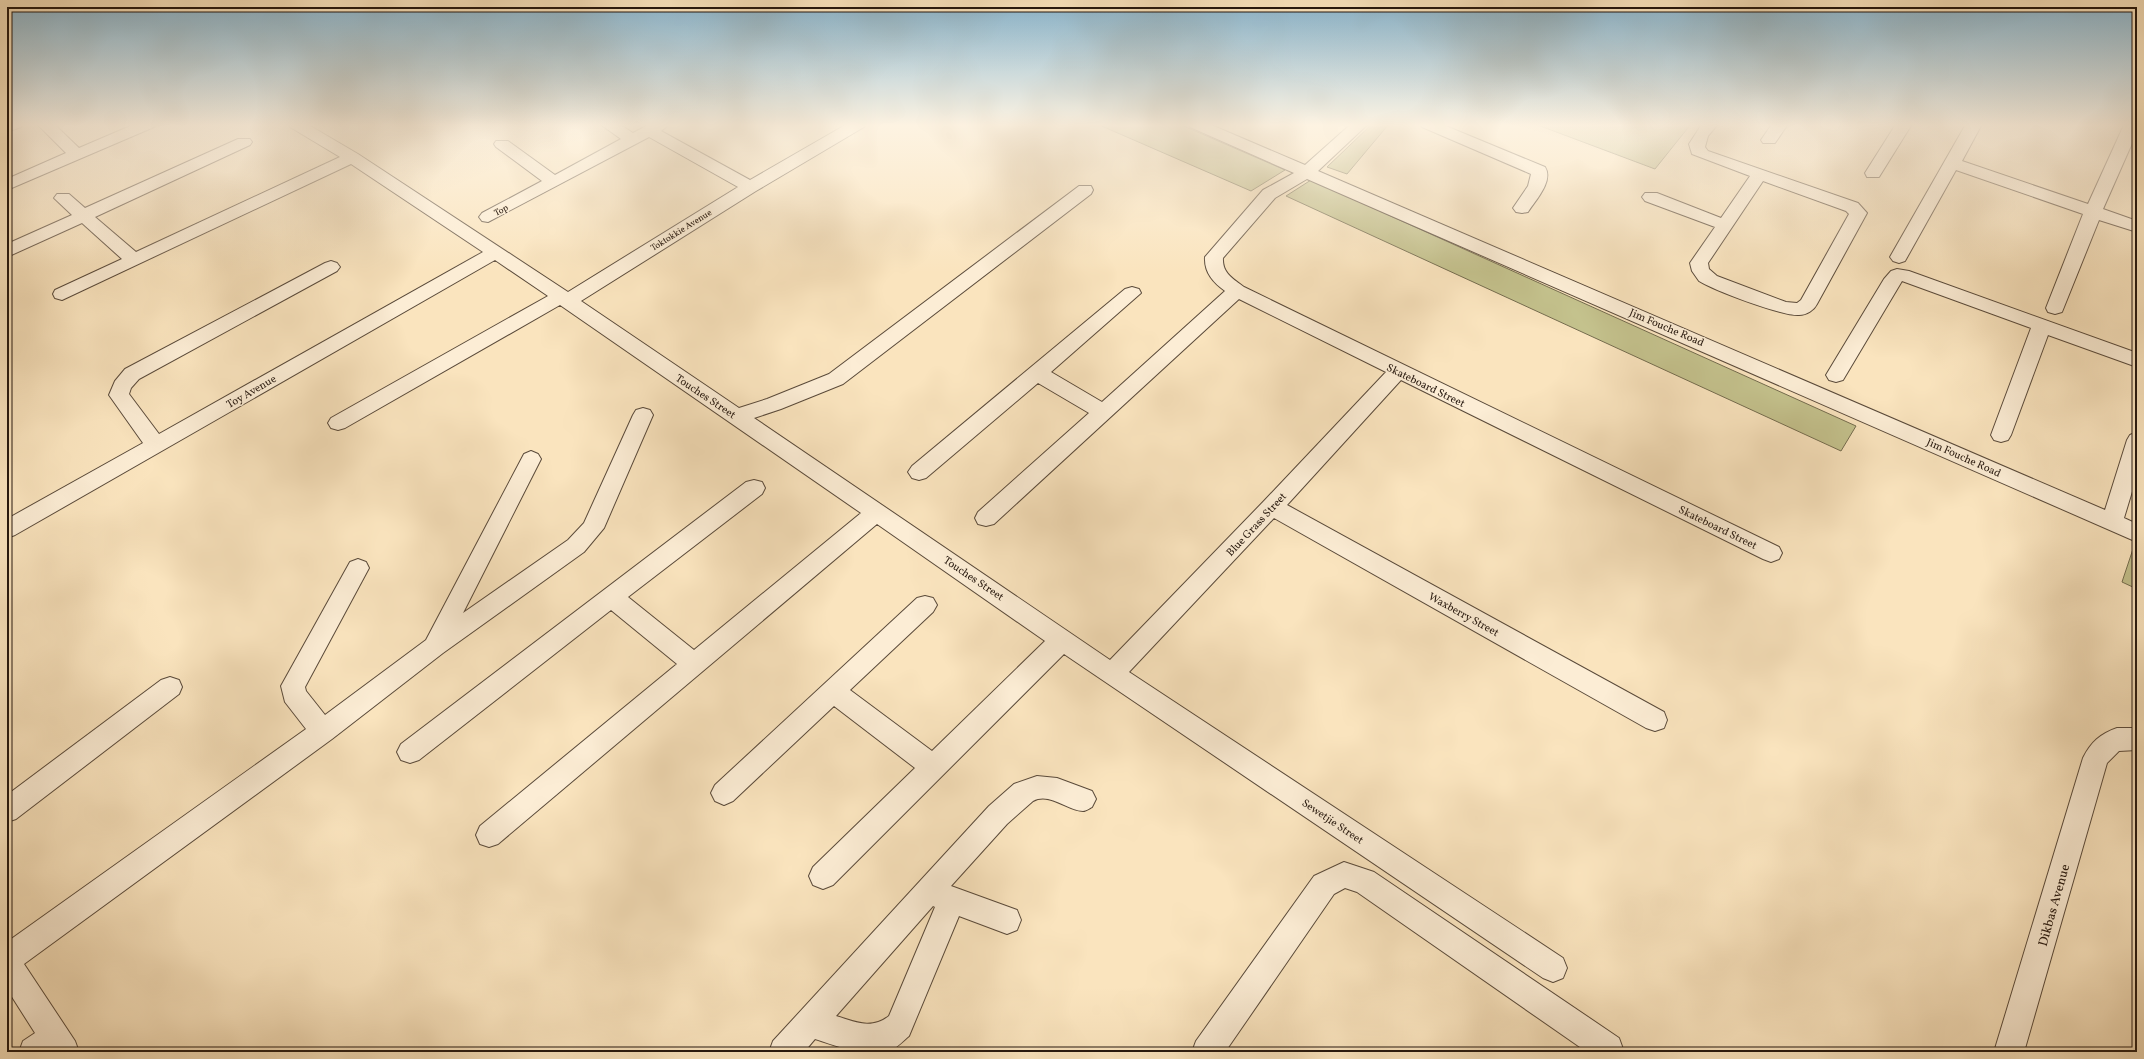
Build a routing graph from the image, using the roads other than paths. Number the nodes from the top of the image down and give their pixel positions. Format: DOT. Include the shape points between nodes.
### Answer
graph roads {
  1 [pos="34,173"];
  2 [pos="176,173"];
  3 [pos="317,173"];
  4 [pos="376,173"];
  5 [pos="542,173"];
  6 [pos="570,173"];
  7 [pos="728,173"];
  8 [pos="773,173"];
  9 [pos="1305,173"];
  10 [pos="1310,173"];
  11 [pos="1539,173"];
  12 [pos="1755,173"];
  13 [pos="1946,173"];
  14 [pos="1982,173"];
  15 [pos="2110,173"];
  16 [pos="1759,175"];
  17 [pos="554,182"];
  18 [pos="7,185"];
  19 [pos="750,187"];
  20 [pos="1085,190"];
  21 [pos="1651,197"];
  22 [pos="63,198"];
  23 [pos="1522,208"];
  24 [pos="2093,212"];
  25 [pos="83,216"];
  26 [pos="488,217"];
  27 [pos="1725,225"];
  28 [pos="2137,227"];
  29 [pos="7,250"];
  30 [pos="495,253"];
  31 [pos="1899,257"];
  32 [pos="133,259"];
  33 [pos="331,266"];
  34 [pos="1237,291"];
  35 [pos="1132,293"];
  36 [pos="62,294"];
  37 [pos="564,298"];
  38 [pos="2055,308"];
  39 [pos="2042,324"];
  40 [pos="2137,360"];
  41 [pos="1398,371"];
  42 [pos="1037,373"];
  43 [pos="1836,375"];
  44 [pos="1104,412"];
  45 [pos="643,415"];
  46 [pos="736,416"];
  47 [pos="338,423"];
  48 [pos="2001,435"];
  49 [pos="2137,440"];
  50 [pos="156,445"];
  51 [pos="531,459"];
  52 [pos="919,472"];
  53 [pos="754,488"];
  54 [pos="1272,508"];
  55 [pos="877,512"];
  56 [pos="986,518"];
  57 [pos="2112,522"];
  58 [pos="7,528"];
  59 [pos="2137,533"];
  60 [pos="1771,553"];
  61 [pos="358,568"];
  62 [pos="611,597"];
  63 [pos="925,605"];
  64 [pos="1063,639"];
  65 [pos="435,646"];
  66 [pos="695,664"];
  67 [pos="1112,674"];
  68 [pos="170,687"];
  69 [pos="833,691"];
  70 [pos="1655,720"];
  71 [pos="323,731"];
  72 [pos="2137,738"];
  73 [pos="410,752"];
  74 [pos="934,767"];
  75 [pos="724,793"];
  76 [pos="1083,799"];
  77 [pos="7,810"];
  78 [pos="490,835"];
  79 [pos="823,876"];
  80 [pos="940,896"];
  81 [pos="1007,920"];
  82 [pos="7,959"];
  83 [pos="7,963"];
  84 [pos="1554,968"];
  85 [pos="810,1023"];
  86 [pos="51,1047"];
  87 [pos="1610,1051"];
  88 [pos="784,1052"];
  89 [pos="1207,1052"];
  90 [pos="2009,1052"];
  1 -- 18 [label="street"];
  2 -- 25 [label="street"];
  3 -- 32 [label="street"];
  4 -- 30 [label="street, Touches Street"];
  5 -- 17 [label="street"];
  6 -- 17 [label="street, Top"];
  7 -- 19 [label="street"];
  8 -- 19 [label="street, Toktokkie Avenue"];
  9 -- 34 [label="street, Skateboard Street" via="1269,194 1214,257 1212,264 1216,273"];
  10 -- 57 [label="street, Jim Fouche Road"];
  11 -- 23 [label="street" via="1536,186"];
  12 -- 16 [label="street"];
  13 -- 31 [label="street"];
  14 -- 24 [label="street"];
  15 -- 24 [label="street"];
  16 -- 27 [label="street"];
  16 -- 27 [label="street" via="1852,207 1858,213 1808,304 1800,309 1784,308 1711,280 1702,274 1699,263"];
  17 -- 26 [label="street, Top"];
  19 -- 37 [label="street, Toktokkie Avenue"];
  20 -- 46 [label="street" via="836,379"];
  21 -- 27 [label="street"];
  22 -- 25 [label="street"];
  24 -- 28 [label="street"];
  24 -- 38 [label="street"];
  25 -- 29 [label="street"];
  25 -- 32 [label="street"];
  30 -- 37 [label="street, Touches Street"];
  30 -- 50 [label="street, Toy Avenue"];
  32 -- 36 [label="street"];
  33 -- 50 [label="street" via="132,374 125,381 119,395"];
  34 -- 41 [label="street, Skateboard Street"];
  34 -- 44 [label="street"];
  35 -- 42 [label="street"];
  37 -- 46 [label="street, Touches Street"];
  37 -- 47 [label="street, Toktokkie Avenue"];
  39 -- 40 [label="street"];
  39 -- 43 [label="street" via="1911,276 1897,275"];
  39 -- 48 [label="street"];
  41 -- 54 [label="street, Blue Grass Street"];
  41 -- 60 [label="street, Skateboard Street"];
  42 -- 44 [label="street"];
  42 -- 52 [label="street"];
  44 -- 56 [label="street"];
  45 -- 65 [label="street" via="593,528 585,537"];
  46 -- 55 [label="street, Touches Street"];
  49 -- 57 [label="street"];
  50 -- 58 [label="street, Toy Avenue"];
  51 -- 65 [label="street"];
  53 -- 62 [label="street"];
  54 -- 67 [label="street, Blue Grass Street"];
  54 -- 70 [label="street, Waxberry Street"];
  55 -- 64 [label="street, Touches Street"];
  55 -- 66 [label="street"];
  57 -- 59 [label="street, Jim Fouche Road"];
  61 -- 71 [label="street" via="293,686 294,695"];
  62 -- 66 [label="street"];
  62 -- 73 [label="street"];
  63 -- 69 [label="street"];
  64 -- 67 [label="street, Touches Street"];
  64 -- 74 [label="street"];
  65 -- 71 [label="street"];
  66 -- 78 [label="street"];
  67 -- 84 [label="street, Sewetjie Street"];
  68 -- 77 [label="street"];
  69 -- 74 [label="street"];
  69 -- 75 [label="street"];
  71 -- 82 [label="street"];
  72 -- 90 [label="street, Dikbas Avenue" via="2107,742 2096,758"];
  74 -- 79 [label="street"];
  76 -- 80 [label="street" via="1045,787 1029,790 1009,805"];
  80 -- 81 [label="street"];
  80 -- 85 [label="street"];
  80 -- 85 [label="street" via="899,1026 886,1037 864,1039"];
  83 -- 86 [label="street"];
  85 -- 88 [label="street"];
  87 -- 89 [label="street" via="1364,881 1344,875 1324,885"];
}
